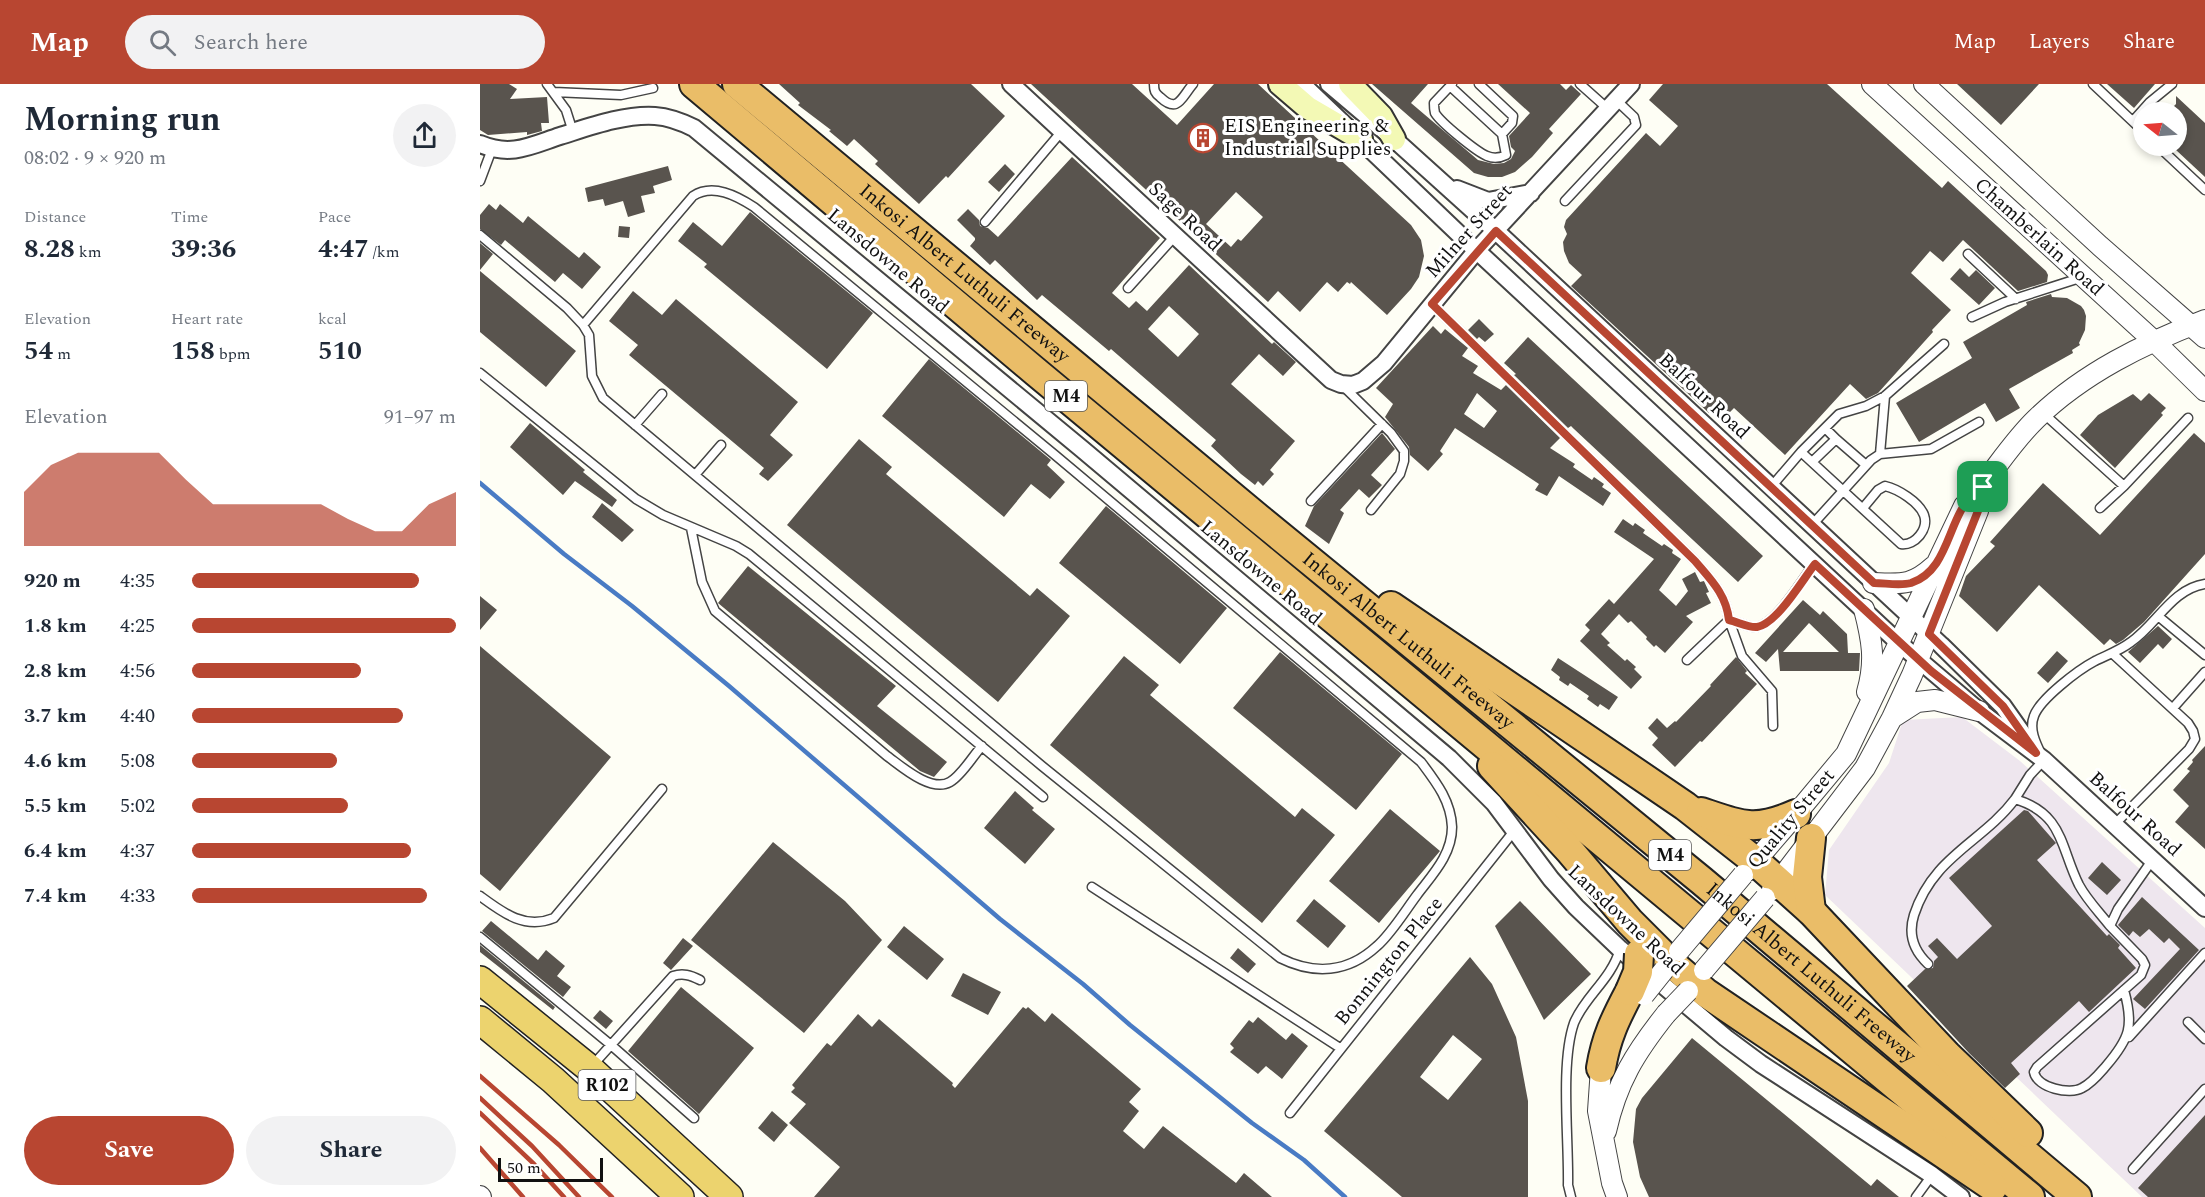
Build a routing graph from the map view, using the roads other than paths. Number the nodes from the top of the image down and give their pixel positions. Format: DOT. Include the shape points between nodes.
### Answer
graph roads {
  1 [pos="547,84"];
  2 [pos="694,84"];
  3 [pos="737,84"];
  4 [pos="1011,84"];
  5 [pos="1154,84"];
  6 [pos="1193,84"];
  7 [pos="1280,84"];
  8 [pos="1302,84"];
  9 [pos="1329,84"];
  10 [pos="1350,84"];
  11 [pos="1479,84"];
  12 [pos="1580,84"];
  13 [pos="1630,84"];
  14 [pos="1872,84"];
  15 [pos="1924,84"];
  16 [pos="2093,84"];
  17 [pos="2172,84"];
  18 [pos="1451,85"];
  19 [pos="653,88"];
  20 [pos="554,92"];
  21 [pos="2150,102"];
  22 [pos="1612,104"];
  23 [pos="2133,121"];
  24 [pos="1062,131"];
  25 [pos="573,132"];
  26 [pos="1502,134"];
  27 [pos="1361,139"];
  28 [pos="1394,139"];
  29 [pos="486,147"];
  30 [pos="2169,156"];
  31 [pos="1435,177"];
  32 [pos="480,181"];
  33 [pos="2205,190"];
  34 [pos="1531,193"];
  35 [pos="1565,201"];
  36 [pos="985,222"];
  37 [pos="1496,231"];
  38 [pos="480,235"];
  39 [pos="1175,236"];
  40 [pos="1477,250"];
  41 [pos="1968,254"];
  42 [pos="2083,277"];
  43 [pos="1128,288"];
  44 [pos="2016,299"];
  45 [pos="1432,304"];
  46 [pos="1972,317"];
  47 [pos="583,325"];
  48 [pos="2201,328"];
  49 [pos="2155,342"];
  50 [pos="1944,344"];
  51 [pos="480,373"];
  52 [pos="1336,382"];
  53 [pos="2205,391"];
  54 [pos="662,394"];
  55 [pos="1885,396"];
  56 [pos="2043,413"];
  57 [pos="2188,418"];
  58 [pos="1979,422"];
  59 [pos="1382,423"];
  60 [pos="635,425"];
  61 [pos="1825,428"];
  62 [pos="1712,432"];
  63 [pos="1836,439"];
  64 [pos="722,445"];
  65 [pos="1801,452"];
  66 [pos="1694,453"];
  67 [pos="1880,454"];
  68 [pos="1812,462"];
  69 [pos="1866,465"];
  70 [pos="695,475"];
  71 [pos="2124,486"];
  72 [pos="1771,487"];
  73 [pos="1983,487"];
  74 [pos="1844,490"];
  75 [pos="1311,501"];
  76 [pos="1863,508"];
  77 [pos="2100,508"];
  78 [pos="1371,510"];
  79 [pos="1258,518"];
  80 [pos="1812,525"];
  81 [pos="691,528"];
  82 [pos="1938,562"];
  83 [pos="1815,564"];
  84 [pos="1874,583"];
  85 [pos="2205,584"];
  86 [pos="1864,609"];
  87 [pos="2158,616"];
  88 [pos="1911,618"];
  89 [pos="1729,620"];
  90 [pos="1929,634"];
  91 [pos="1899,642"];
  92 [pos="2113,654"];
  93 [pos="2205,655"];
  94 [pos="1687,660"];
  95 [pos="1919,660"];
  96 [pos="2205,672"];
  97 [pos="1440,705"];
  98 [pos="2173,708"];
  99 [pos="1979,711"];
  100 [pos="1892,718"];
  101 [pos="1773,726"];
  102 [pos="1853,741"];
  103 [pos="982,746"];
  104 [pos="2040,756"];
  105 [pos="662,789"];
  106 [pos="1043,797"];
  107 [pos="2015,799"];
  108 [pos="1685,806"];
  109 [pos="2115,824"];
  110 [pos="1804,826"];
  111 [pos="1514,831"];
  112 [pos="2153,859"];
  113 [pos="1749,868"];
  114 [pos="1092,887"];
  115 [pos="1772,889"];
  116 [pos="480,896"];
  117 [pos="2205,908"];
  118 [pos="1811,911"];
  119 [pos="1630,922"];
  120 [pos="2110,926"];
  121 [pos="480,937"];
  122 [pos="1629,952"];
  123 [pos="2205,954"];
  124 [pos="1671,961"];
  125 [pos="1928,964"];
  126 [pos="480,980"];
  127 [pos="700,980"];
  128 [pos="1695,981"];
  129 [pos="2124,990"];
  130 [pos="1637,993"];
  131 [pos="480,1020"];
  132 [pos="2188,1022"];
  133 [pos="2205,1039"];
  134 [pos="2126,1040"];
  135 [pos="611,1045"];
  136 [pos="1340,1048"];
  137 [pos="589,1068"];
  138 [pos="1601,1068"];
  139 [pos="2205,1089"];
  140 [pos="1290,1113"];
  141 [pos="694,1118"];
  142 [pos="1604,1140"];
  143 [pos="2133,1169"];
  144 [pos="1932,1174"];
  145 [pos="680,1197"];
  146 [pos="729,1197"];
  147 [pos="1571,1197"];
  148 [pos="1617,1197"];
  149 [pos="1916,1197"];
  150 [pos="1961,1197"];
  151 [pos="2007,1197"];
  152 [pos="2030,1197"];
  153 [pos="2077,1197"];
  154 [pos="2094,1197"];
  1 -- 20 [label="lane"];
  2 -- 97 [label="highway, Inkosi Albert Luthuli Freeway / M4"];
  3 -- 79 [label="highway, Inkosi Albert Luthuli Freeway / M4"];
  4 -- 24 [label="street, Sage Road"];
  5 -- 6 [label="lane" via="1156,94 1170,106 1177,104"];
  7 -- 27 [label="main road" via="1308,108"];
  8 -- 27 [label="street, Balfour Road"];
  9 -- 28 [label="street, Balfour Road"];
  10 -- 28 [label="main road" via="1381,116"];
  11 -- 26 [label="lane" via="1513,116"];
  12 -- 22 [label="lane"];
  13 -- 22 [label="street, Milner Street"];
  14 -- 42 [label="street, Chamberlain Road"];
  15 -- 48 [label="street, Chamberlain Road" via="2100,246"];
  16 -- 23 [label="lane"];
  17 -- 21 [label="lane"];
  18 -- 26 [label="lane"];
  18 -- 26 [label="lane" via="1434,103 1434,111 1441,120 1474,149 1490,157 1506,155"];
  19 -- 20 [label="lane" via="621,95"];
  20 -- 25 [label="lane" via="566,110"];
  22 -- 34 [label="street, Milner Street"];
  22 -- 35 [label="lane" via="1634,117 1636,125"];
  24 -- 36 [label="lane"];
  24 -- 39 [label="street, Sage Road"];
  25 -- 29 [label="street, Lansdowne Road" via="520,150"];
  25 -- 111 [label="street, Lansdowne Road" via="655,116 694,128 1449,758 1480,787"];
  27 -- 40 [label="street, Balfour Road"];
  28 -- 31 [label="street, Balfour Road"];
  29 -- 32 [label="lane"];
  30 -- 33 [label="lane"];
  31 -- 34 [label="street" via="1488,201"];
  31 -- 37 [label="street, Balfour Road"];
  34 -- 37 [label="street, Milner Street"];
  37 -- 40 [label="street, Milner Street"];
  37 -- 62 [label="street, Balfour Road"];
  38 -- 47 [label="lane"];
  39 -- 43 [label="lane"];
  39 -- 52 [label="street, Sage Road"];
  40 -- 45 [label="street, Milner Street"];
  40 -- 66 [label="street, Balfour Road"];
  41 -- 44 [label="lane"];
  42 -- 44 [label="lane"];
  42 -- 49 [label="street, Chamberlain Road"];
  44 -- 46 [label="lane"];
  45 -- 52 [label="street, Milner Street" via="1384,363 1363,381"];
  45 -- 89 [label="lane" via="1695,561 1723,597"];
  47 -- 60 [label="lane" via="596,386 603,398"];
  47 -- 70 [label="lane" via="693,196 707,191 738,197 901,327 1421,762 1450,809 1448,851 1378,946 1353,963 1324,971 1298,967 1280,958 1042,766"];
  48 -- 49 [label="street, Quality Street"];
  49 -- 53 [label="street, Chamberlain Road"];
  49 -- 56 [label="street, Quality Street" via="2125,355"];
  50 -- 55 [label="lane"];
  51 -- 81 [label="lane" via="636,499"];
  52 -- 59 [label="lane"];
  54 -- 60 [label="lane"];
  55 -- 61 [label="lane" via="1839,414"];
  55 -- 67 [label="lane"];
  56 -- 71 [label="lane"];
  56 -- 73 [label="street, Quality Street" via="2013,444"];
  57 -- 71 [label="lane"];
  58 -- 67 [label="lane" via="1931,449"];
  59 -- 75 [label="lane"];
  59 -- 78 [label="lane" via="1404,450 1404,461 1400,474"];
  60 -- 70 [label="lane"];
  61 -- 63 [label="lane"];
  61 -- 65 [label="lane"];
  62 -- 66 [label="street"];
  62 -- 72 [label="street, Balfour Road"];
  63 -- 68 [label="lane"];
  63 -- 69 [label="lane"];
  64 -- 70 [label="lane"];
  65 -- 68 [label="lane"];
  65 -- 72 [label="lane"];
  66 -- 83 [label="street, Balfour Road"];
  67 -- 69 [label="lane"];
  68 -- 74 [label="lane"];
  69 -- 74 [label="lane"];
  71 -- 77 [label="lane"];
  72 -- 80 [label="street, Balfour Road"];
  73 -- 82 [label="street, Quality Street" via="1964,506"];
  73 -- 90 [label="street, Quality Street" via="1978,511"];
  74 -- 76 [label="lane"];
  74 -- 80 [label="lane"];
  76 -- 76 [label="lane" via="1901,544 1911,543 1924,528 1923,513 1912,501 1885,486"];
  79 -- 108 [label="highway"];
  79 -- 153 [label="highway, Inkosi Albert Luthuli Freeway / M4" via="1702,881"];
  80 -- 84 [label="street, Balfour Road"];
  81 -- 103 [label="lane" via="748,554"];
  81 -- 103 [label="lane" via="702,582 715,611 886,756 915,775 940,785 956,777"];
  82 -- 84 [label="street" via="1912,582"];
  82 -- 88 [label="street, Quality Street"];
  83 -- 86 [label="street, Balfour Road"];
  83 -- 89 [label="lane" via="1775,616 1763,625"];
  84 -- 88 [label="street, Balfour Road"];
  85 -- 87 [label="lane" via="2184,591"];
  86 -- 91 [label="street, Balfour Road"];
  86 -- 102 [label="street" via="1873,673"];
  87 -- 92 [label="lane"];
  87 -- 93 [label="lane"];
  88 -- 90 [label="street, Balfour Road"];
  88 -- 91 [label="street, Quality Street"];
  89 -- 94 [label="lane"];
  89 -- 101 [label="lane" via="1742,656 1772,691"];
  90 -- 95 [label="street, Quality Street"];
  90 -- 104 [label="street, Balfour Road" via="2003,706"];
  91 -- 95 [label="street, Balfour Road"];
  91 -- 102 [label="street, Quality Street"];
  92 -- 98 [label="lane"];
  92 -- 104 [label="lane" via="2074,675 2043,703 2034,717"];
  95 -- 99 [label="street, Balfour Road"];
  95 -- 100 [label="street, Quality Street"];
  96 -- 98 [label="lane"];
  97 -- 119 [label="highway"];
  97 -- 152 [label="highway, Inkosi Albert Luthuli Freeway / M4"];
  98 -- 109 [label="lane" via="2191,728 2194,743"];
  99 -- 100 [label="street" via="1935,700 1917,702"];
  99 -- 104 [label="street, Balfour Road"];
  100 -- 110 [label="street, Quality Street" via="1865,768"];
  102 -- 110 [label="street, Quality Street"];
  103 -- 106 [label="lane"];
  104 -- 107 [label="lane"];
  104 -- 109 [label="street, Balfour Road"];
  105 -- 116 [label="lane" via="554,918 543,923 520,920"];
  107 -- 120 [label="lane" via="2033,804 2051,823 2061,837 2079,884"];
  107 -- 125 [label="lane" via="1934,875 1922,894 1911,930 1915,948"];
  108 -- 110 [label="highway" via="1751,827 1775,823"];
  108 -- 113 [label="highway"];
  109 -- 112 [label="street, Balfour Road"];
  110 -- 113 [label="street, Quality Street"];
  110 -- 115 [label="street, Quality Street"];
  110 -- 118 [label="highway"];
  111 -- 122 [label="street, Lansdowne Road" via="1576,907"];
  111 -- 136 [label="lane, Bonnington Place"];
  112 -- 117 [label="street, Balfour Road"];
  112 -- 120 [label="lane"];
  113 -- 115 [label="highway"];
  113 -- 124 [label="street, Quality Street, bridge"];
  114 -- 136 [label="lane"];
  115 -- 118 [label="highway"];
  115 -- 128 [label="street, Quality Street, bridge"];
  118 -- 154 [label="highway" via="1947,1055"];
  119 -- 122 [label="highway"];
  119 -- 124 [label="highway"];
  120 -- 129 [label="lane" via="2144,962 2141,975"];
  121 -- 135 [label="lane"];
  122 -- 130 [label="highway, bridge" via="1638,972"];
  122 -- 144 [label="street, Lansdowne Road" via="1761,1064"];
  122 -- 147 [label="lane" via="1580,1012 1571,1036 1567,1069"];
  123 -- 134 [label="lane"];
  124 -- 128 [label="highway"];
  124 -- 130 [label="street, Quality Street, bridge"];
  126 -- 137 [label="highway, R102"];
  127 -- 135 [label="lane" via="690,975 672,976"];
  128 -- 142 [label="street, Quality Street, bridge" via="1627,1068 1613,1101"];
  128 -- 151 [label="highway" via="1706,993"];
  129 -- 134 [label="lane" via="2129,1022"];
  129 -- 134 [label="lane" via="2037,1067 2035,1077 2060,1089 2082,1089 2097,1077"];
  130 -- 138 [label="highway" via="1612,1024"];
  131 -- 145 [label="highway, R102" via="553,1080"];
  132 -- 133 [label="lane"];
  135 -- 137 [label="lane"];
  135 -- 141 [label="lane"];
  136 -- 140 [label="lane, Bonnington Place"];
  137 -- 146 [label="highway, R102"];
  138 -- 142 [label="street, Quality Street" via="1598,1110"];
  139 -- 143 [label="lane"];
  142 -- 148 [label="street, Quality Street"];
  144 -- 149 [label="lane"];
  144 -- 150 [label="street, Lansdowne Road"];
}
